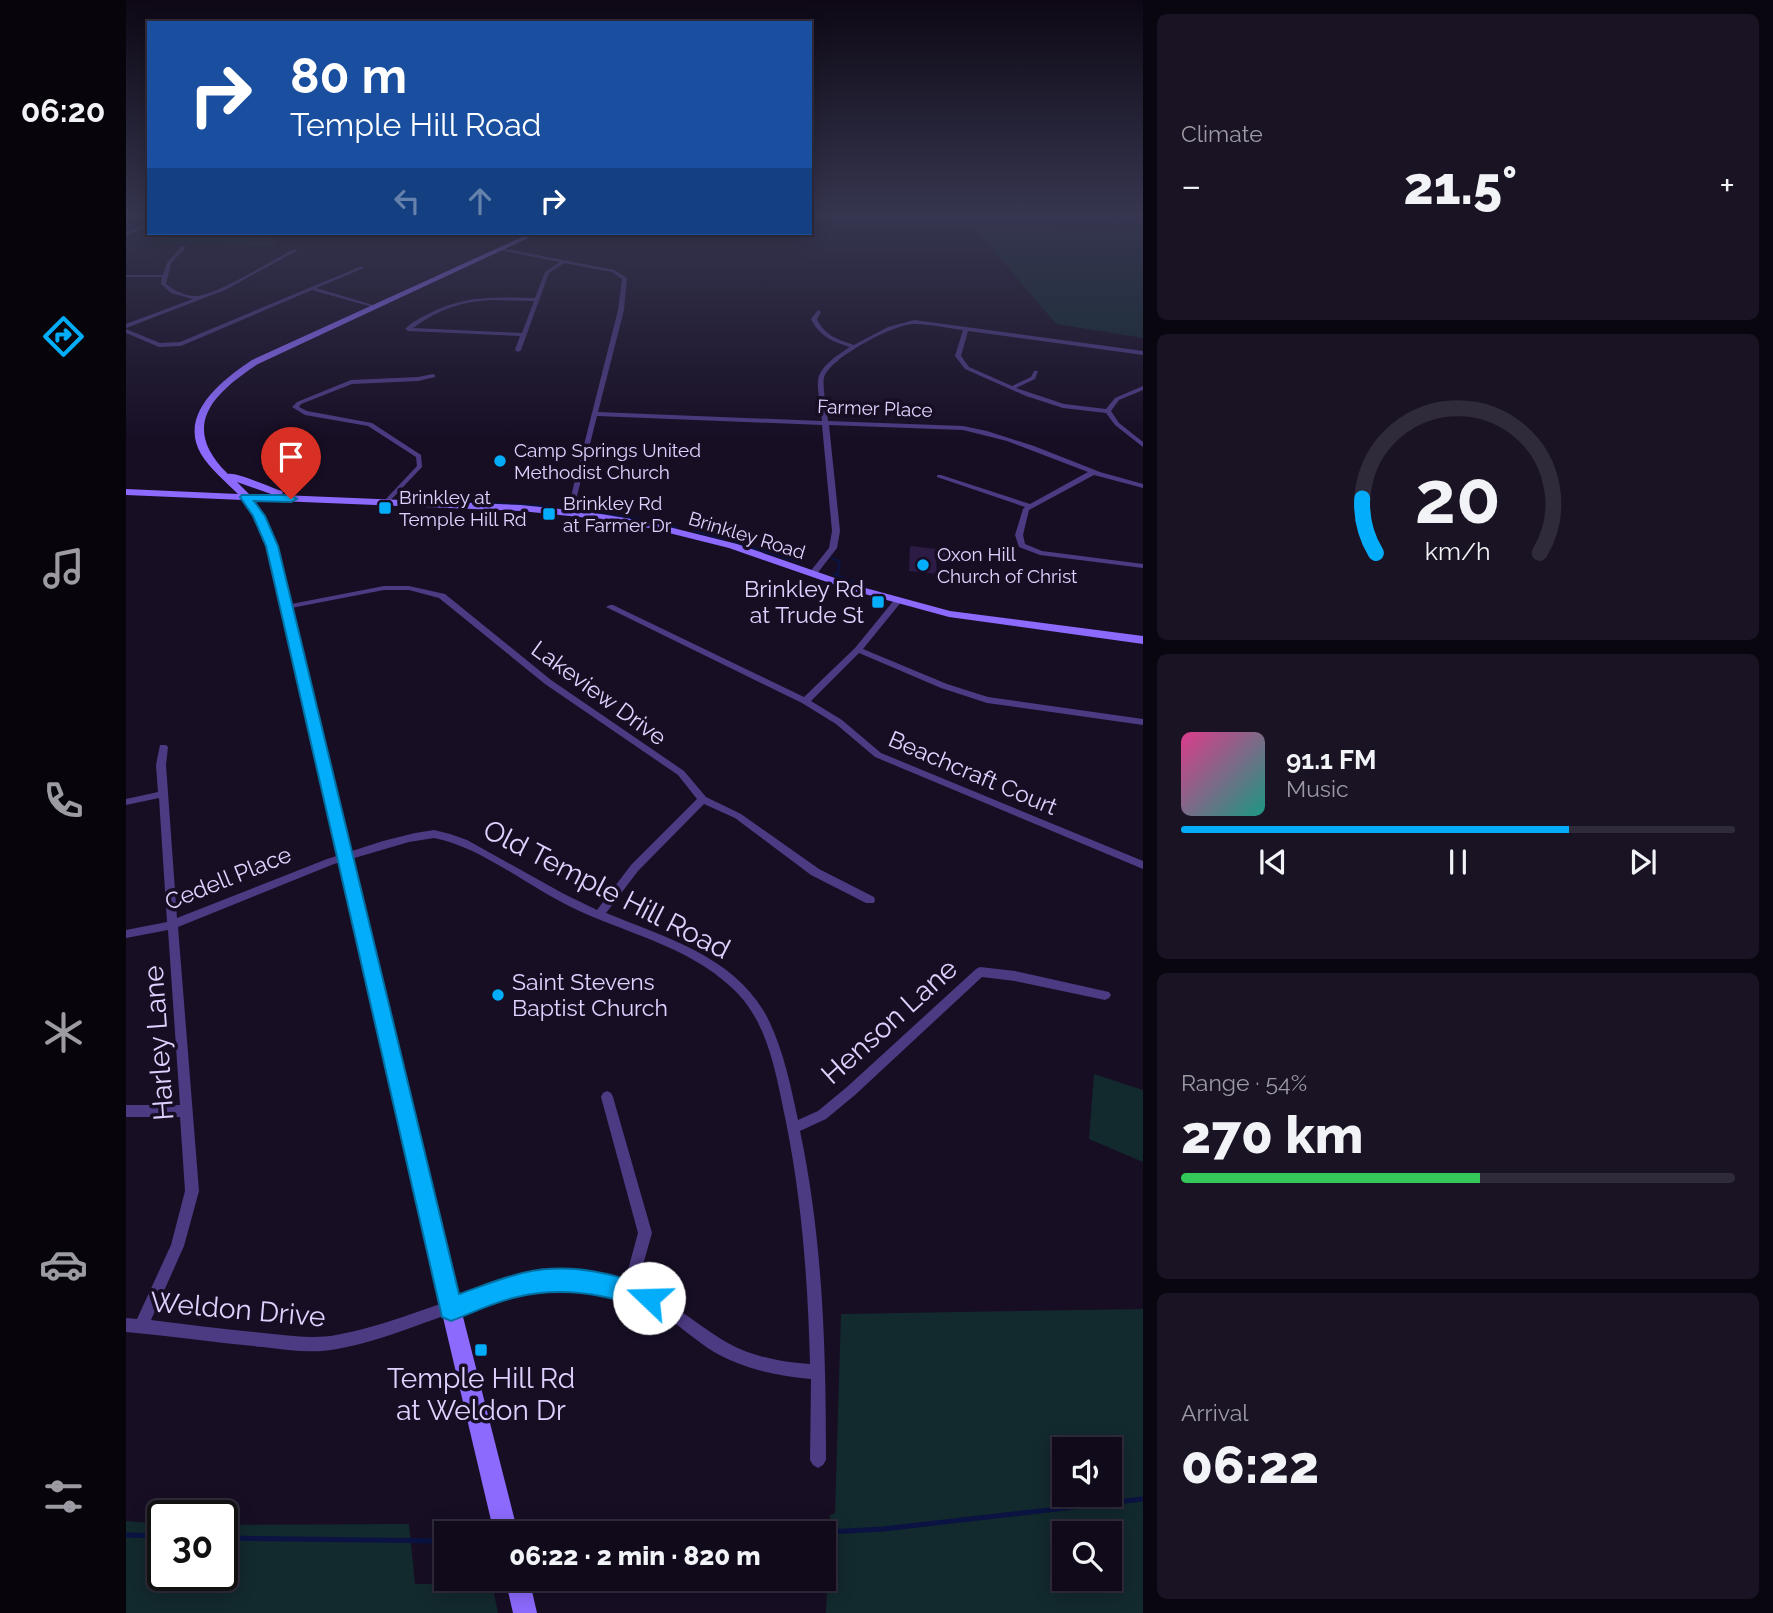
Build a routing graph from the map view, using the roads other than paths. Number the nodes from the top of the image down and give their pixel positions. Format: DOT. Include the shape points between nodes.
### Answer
graph roads {
  1 [pos="171,290"];
  2 [pos="219,290"];
  3 [pos="310,290"];
  4 [pos="317,290"];
  5 [pos="411,290"];
  6 [pos="540,290"];
  7 [pos="624,290"];
  8 [pos="200,299"];
  9 [pos="536,300"];
  10 [pos="374,307"];
  11 [pos="818,312"];
  12 [pos="966,328"];
  13 [pos="126,329"];
  14 [pos="523,335"];
  15 [pos="856,347"];
  16 [pos="518,350"];
  17 [pos="1143,353"];
  18 [pos="1036,372"];
  19 [pos="433,376"];
  20 [pos="1011,388"];
  21 [pos="1143,388"];
  22 [pos="1108,411"];
  23 [pos="595,414"];
  24 [pos="827,423"];
  25 [pos="1143,445"];
  26 [pos="215,465"];
  27 [pos="1092,472"];
  28 [pos="939,475"];
  29 [pos="1143,486"];
  30 [pos="126,492"];
  31 [pos="195,495"];
  32 [pos="246,497"];
  33 [pos="314,499"];
  34 [pos="386,502"];
  35 [pos="1030,506"];
  36 [pos="570,512"];
  37 [pos="1143,566"];
  38 [pos="813,573"];
  39 [pos="898,601"];
  40 [pos="286,607"];
  41 [pos="610,607"];
  42 [pos="1143,640"];
  43 [pos="858,650"];
  44 [pos="804,701"];
  45 [pos="1143,722"];
  46 [pos="163,747"];
  47 [pos="163,794"];
  48 [pos="704,799"];
  49 [pos="126,802"];
  50 [pos="345,856"];
  51 [pos="1143,865"];
  52 [pos="870,900"];
  53 [pos="600,915"];
  54 [pos="174,924"];
  55 [pos="126,934"];
  56 [pos="1105,995"];
  57 [pos="607,1097"];
  58 [pos="126,1111"];
  59 [pos="187,1111"];
  60 [pos="794,1128"];
  61 [pos="629,1290"];
  62 [pos="451,1309"];
  63 [pos="133,1325"];
  64 [pos="819,1372"];
  65 [pos="818,1460"];
  66 [pos="503,1521"];
  67 [pos="520,1591"];
  68 [pos="525,1613"];
  1 -- 8 [label="street"];
  2 -- 8 [label="street"];
  3 -- 13 [label="street" via="181,344 159,345"];
  4 -- 10 [label="street"];
  5 -- 10 [label="main road"];
  6 -- 9 [label="street"];
  7 -- 23 [label="street"];
  8 -- 13 [label="street"];
  9 -- 14 [label="street"];
  9 -- 14 [label="street" via="457,301 408,330"];
  10 -- 26 [label="main road" via="262,358 216,392 199,426 204,452"];
  11 -- 15 [label="street" via="814,319 820,330"];
  12 -- 15 [label="street" via="905,323"];
  12 -- 17 [label="street"];
  12 -- 20 [label="street" via="960,362"];
  14 -- 16 [label="street"];
  15 -- 24 [label="street" via="822,374"];
  18 -- 20 [label="street"];
  19 -- 34 [label="street" via="370,380 335,388 295,407 305,413 370,424 419,456 420,466"];
  20 -- 22 [label="street" via="1049,402"];
  21 -- 22 [label="street" via="1117,399"];
  22 -- 25 [label="street"];
  23 -- 24 [label="street, Farmer Place"];
  23 -- 36 [label="street"];
  24 -- 27 [label="street, Farmer Place" via="974,429 1008,437"];
  24 -- 38 [label="street" via="836,540"];
  26 -- 31 [label="main road" via="220,485"];
  26 -- 32 [label="main road"];
  26 -- 33 [label="main road" via="259,488"];
  27 -- 29 [label="street, Farmer Place"];
  27 -- 35 [label="street"];
  28 -- 35 [label="street"];
  30 -- 31 [label="main road, Brinkley Road"];
  31 -- 32 [label="main road, Brinkley Road"];
  32 -- 33 [label="main road, Brinkley Road"];
  32 -- 40 [label="main road" via="267,531"];
  33 -- 34 [label="main road, Brinkley Road"];
  34 -- 36 [label="main road, Brinkley Road"];
  35 -- 37 [label="street" via="1019,535 1026,549"];
  36 -- 38 [label="main road, Brinkley Road" via="679,532"];
  38 -- 39 [label="main road, Brinkley Road"];
  39 -- 42 [label="main road, Brinkley Road" via="949,614"];
  39 -- 43 [label="street"];
  40 -- 48 [label="street, Lakeview Drive" via="384,588 442,596 548,682 681,774"];
  40 -- 50 [label="main road"];
  41 -- 44 [label="street, Beachcraft Court"];
  43 -- 44 [label="street"];
  43 -- 45 [label="street" via="987,700"];
  44 -- 51 [label="street, Beachcraft Court" via="839,722 878,755"];
  46 -- 47 [label="street, Harley Lane"];
  47 -- 49 [label="street"];
  47 -- 54 [label="street, Harley Lane"];
  48 -- 52 [label="street, Lakeview Drive" via="738,816 815,872"];
  48 -- 53 [label="street" via="638,865"];
  50 -- 53 [label="street, Old Temple Hill Road" via="421,836 444,835"];
  50 -- 54 [label="street, Cedell Place"];
  50 -- 62 [label="main road"];
  53 -- 60 [label="street, Old Temple Hill Road" via="690,953 720,971 753,1002 774,1048"];
  54 -- 55 [label="street, Cedell Place"];
  54 -- 59 [label="street, Harley Lane"];
  56 -- 60 [label="street, Henson Lane" via="980,972 851,1091 822,1115"];
  57 -- 61 [label="street" via="645,1233"];
  58 -- 59 [label="street"];
  59 -- 63 [label="street, Harley Lane" via="192,1191 177,1245"];
  60 -- 64 [label="street, Old Temple Hill Road" via="811,1232"];
  61 -- 62 [label="street, Weldon Drive" via="553,1280 516,1286"];
  61 -- 64 [label="street, Weldon Drive" via="666,1307 722,1348 746,1359"];
  62 -- 63 [label="street, Weldon Drive" via="376,1333 317,1344"];
  62 -- 66 [label="main road"];
  64 -- 65 [label="street, Old Temple Hill Road"];
  67 -- 68 [label="main road"];
}
